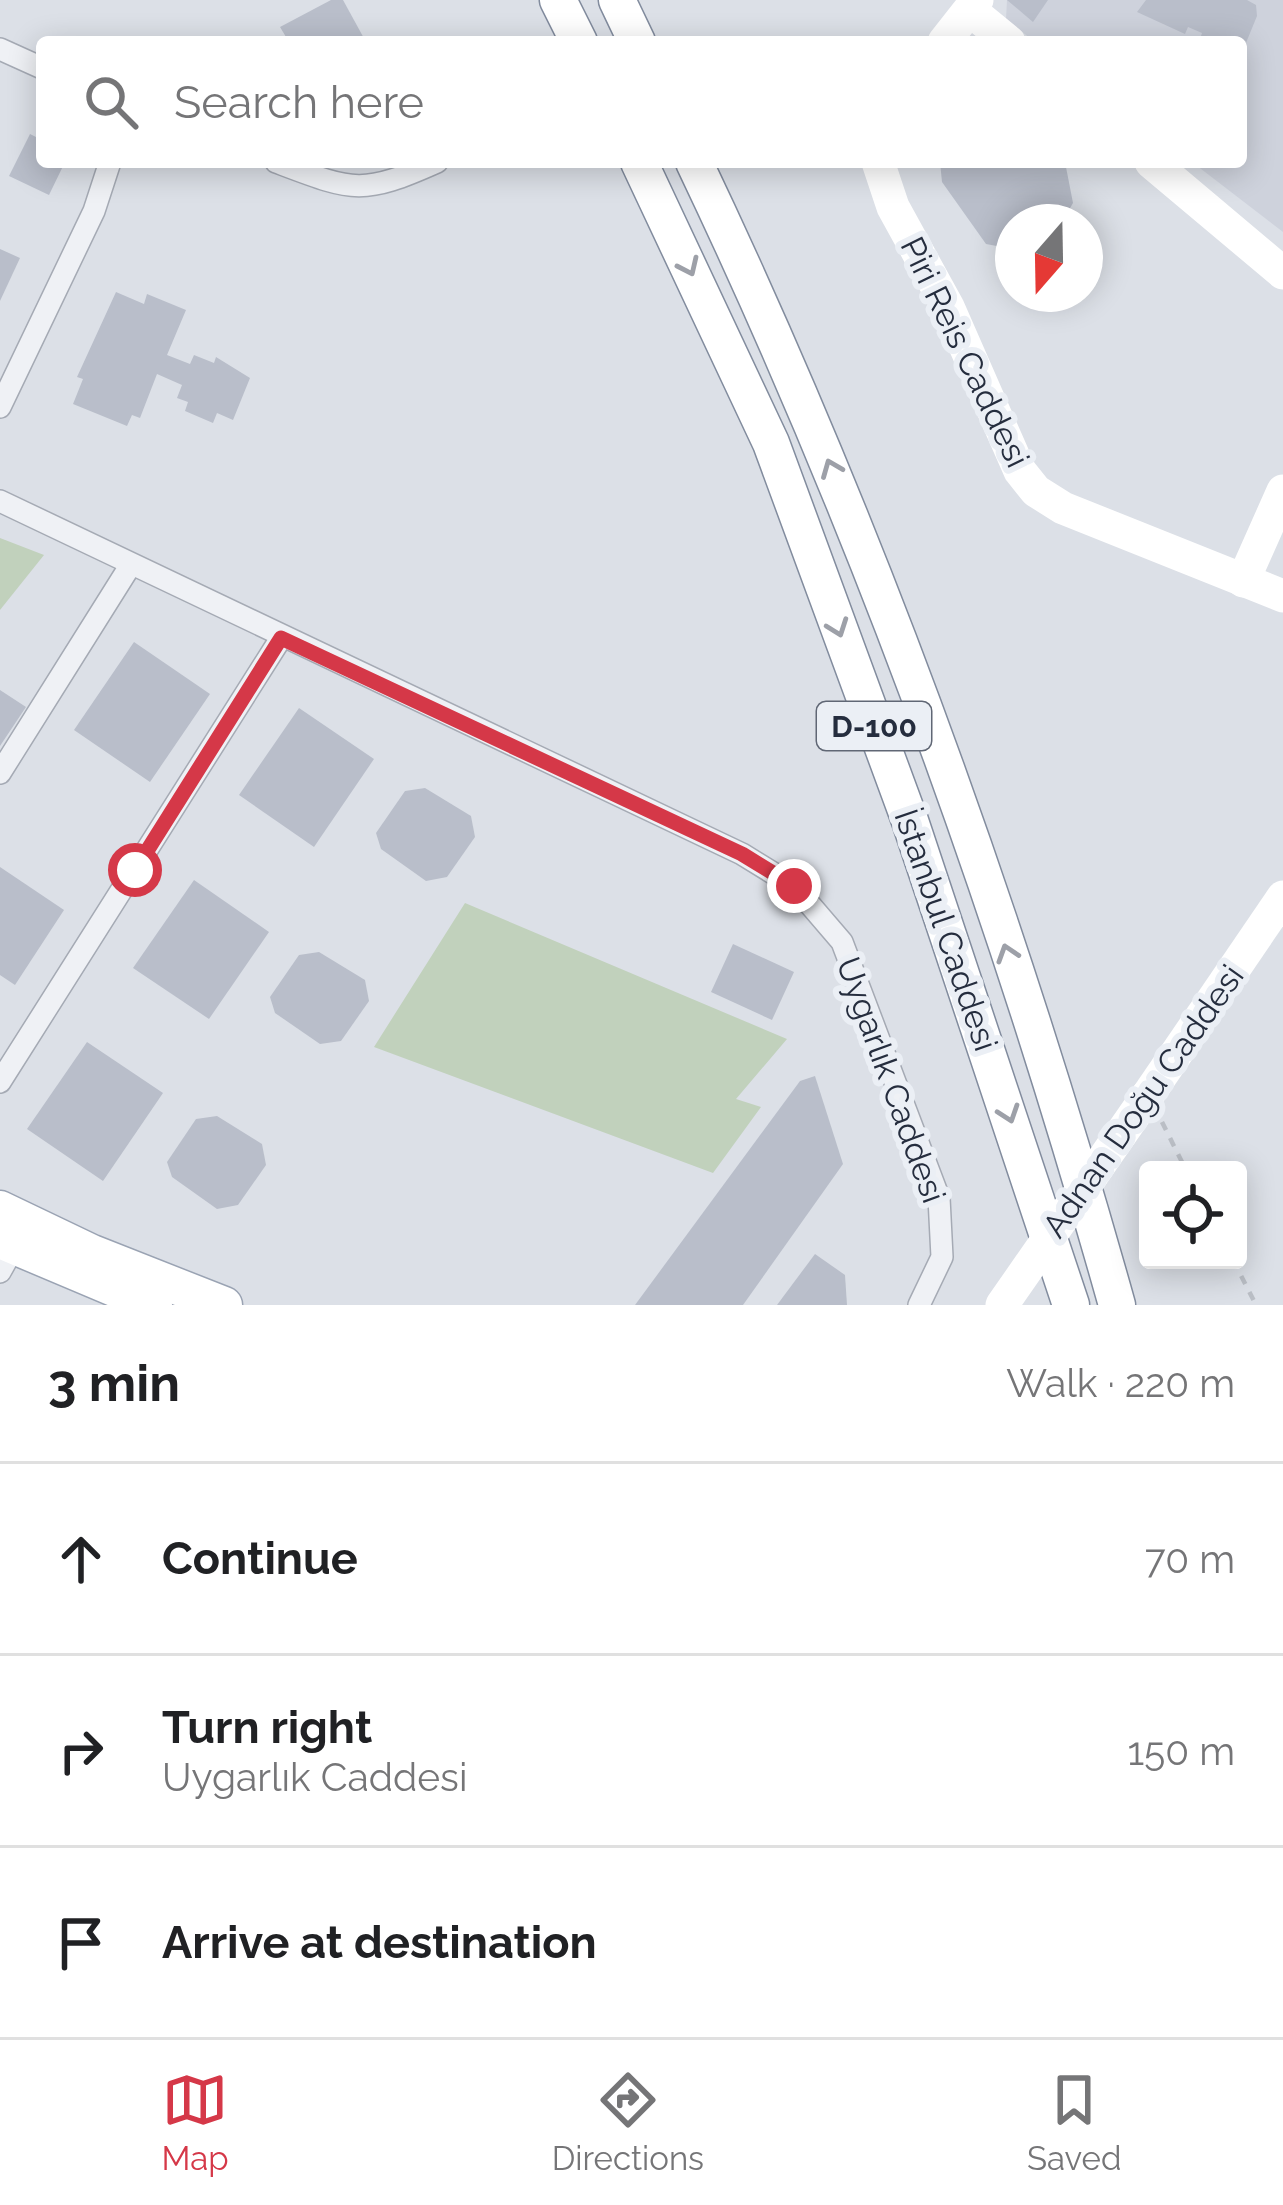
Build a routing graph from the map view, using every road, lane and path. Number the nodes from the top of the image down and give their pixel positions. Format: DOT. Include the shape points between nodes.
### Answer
graph roads {
  1 [pos="558,0"];
  2 [pos="617,0"];
  3 [pos="974,5"];
  4 [pos="576,36"];
  5 [pos="634,36"];
  6 [pos="949,36"];
  7 [pos="1003,36"];
  8 [pos="0,50"];
  9 [pos="36,65"];
  10 [pos="108,168"];
  11 [pos="292,168"];
  12 [pos="424,168"];
  13 [pos="641,168"];
  14 [pos="697,168"];
  15 [pos="880,168"];
  16 [pos="1158,168"];
  17 [pos="1283,273"];
  18 [pos="0,407"];
  19 [pos="1283,491"];
  20 [pos="0,501"];
  21 [pos="130,566"];
  22 [pos="1243,580"];
  23 [pos="1283,596"];
  24 [pos="281,638"];
  25 [pos="0,773"];
  26 [pos="1283,897"];
  27 [pos="0,1082"];
  28 [pos="1148,1095"];
  29 [pos="1181,1161"];
  30 [pos="0,1209"];
  31 [pos="5,1253"];
  32 [pos="1238,1269"];
  33 [pos="154,1305"];
  34 [pos="224,1305"];
  35 [pos="920,1305"];
  36 [pos="1003,1305"];
  37 [pos="1071,1305"];
  38 [pos="1117,1305"];
  39 [pos="1256,1305"];
  1 -- 4 [label="main road"];
  2 -- 5 [label="main road"];
  3 -- 6 [label="main road"];
  3 -- 7 [label="main road"];
  8 -- 9 [label="street"];
  10 -- 18 [label="street"];
  11 -- 12 [label="street" via="334,184 380,188"];
  13 -- 37 [label="main road, İstanbul Caddesi / D-100, one-way" via="771,442 910,821"];
  38 -- 14 [label="main road, İstanbul Caddesi, one-way" via="962,809 818,435"];
  15 -- 22 [label="main road, Piri Reis Caddesi" via="1036,491"];
  16 -- 17 [label="main road"];
  19 -- 22 [label="main road"];
  20 -- 21 [label="street, Uygarlık Caddesi"];
  21 -- 24 [label="street, Uygarlık Caddesi"];
  21 -- 25 [label="street"];
  22 -- 23 [label="main road, Piri Reis Caddesi"];
  24 -- 27 [label="street"];
  24 -- 35 [label="street, Uygarlık Caddesi" via="742,854 794,886 842,942 939,1198 942,1257"];
  26 -- 28 [label="main road, Adnan Doğu Caddesi"];
  28 -- 29 [label="path"];
  28 -- 36 [label="main road, Adnan Doğu Caddesi, bridge"];
  30 -- 34 [label="main road"];
  31 -- 33 [label="main road"];
  32 -- 39 [label="path"];
}
